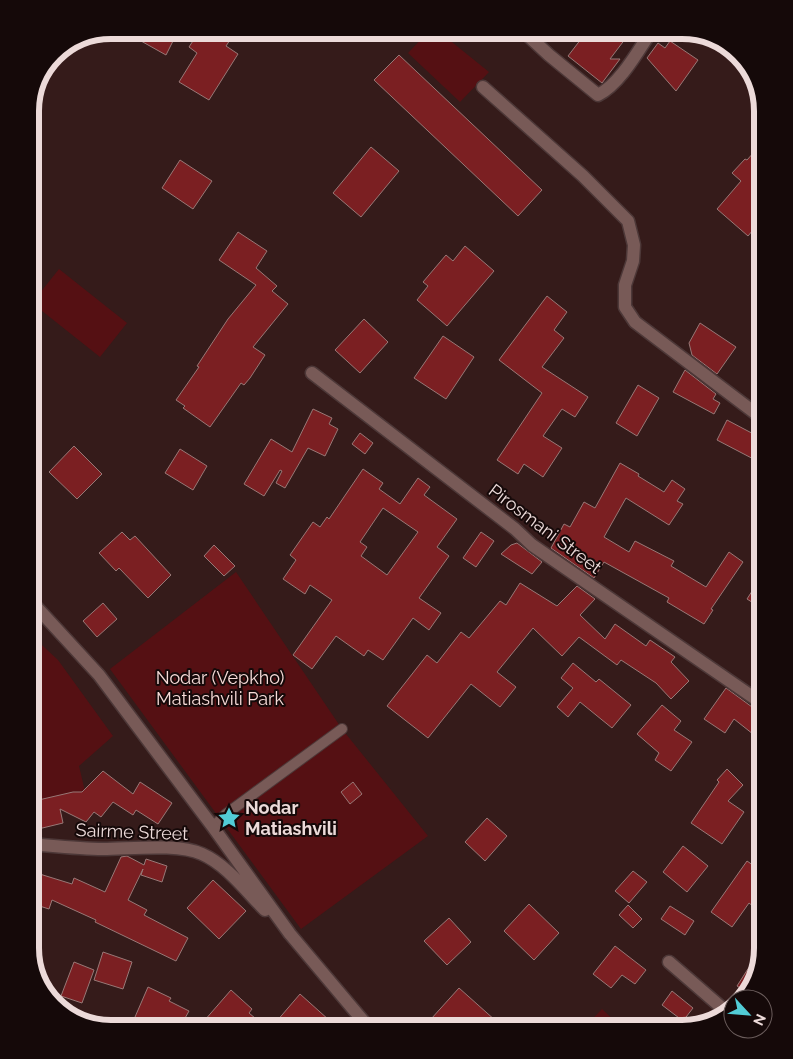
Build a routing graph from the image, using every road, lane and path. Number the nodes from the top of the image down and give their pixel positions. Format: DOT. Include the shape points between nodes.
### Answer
graph roads {
  1 [pos="532,39"];
  2 [pos="646,39"];
  3 [pos="483,87"];
  4 [pos="312,373"];
  5 [pos="754,412"];
  6 [pos="39,610"];
  7 [pos="754,698"];
  8 [pos="342,729"];
  9 [pos="213,826"];
  10 [pos="39,845"];
  11 [pos="290,934"];
  12 [pos="669,962"];
  13 [pos="722,1008"];
  14 [pos="362,1020"];
  1 -- 2 [label="street" via="598,95 608,90"];
  3 -- 5 [label="street" via="601,192 628,221 634,245 633,261 625,285 625,307 635,322"];
  4 -- 7 [label="street, Pirosmani Street" via="532,545"];
  6 -- 9 [label="street" via="99,676"];
  8 -- 9 [label="street"];
  9 -- 11 [label="street"];
  10 -- 11 [label="street, Sairme Street" via="101,849 152,847 201,853 218,863"];
  11 -- 14 [label="street"];
  12 -- 13 [label="street"];
}
